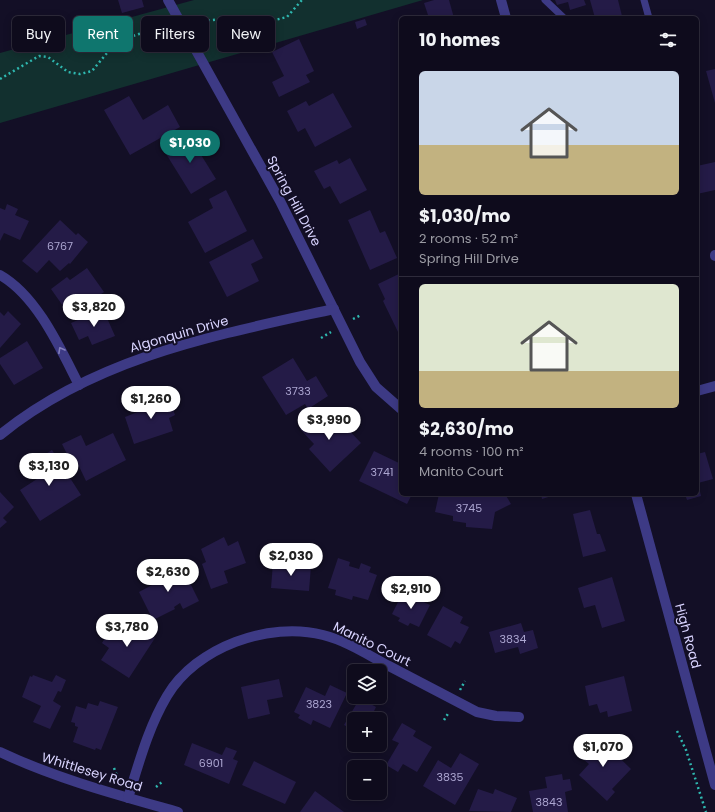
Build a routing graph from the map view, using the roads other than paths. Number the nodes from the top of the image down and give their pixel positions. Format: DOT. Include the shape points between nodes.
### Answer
graph roads {
  1 [pos="168,0"];
  2 [pos="544,0"];
  3 [pos="644,0"];
  4 [pos="504,1"];
  5 [pos="506,16"];
  6 [pos="562,16"];
  7 [pos="648,16"];
  8 [pos="0,275"];
  9 [pos="334,309"];
  10 [pos="79,384"];
  11 [pos="715,386"];
  12 [pos="699,391"];
  13 [pos="399,407"];
  14 [pos="0,435"];
  15 [pos="637,496"];
  16 [pos="519,717"];
  17 [pos="0,752"];
  18 [pos="715,782"];
  19 [pos="128,798"];
  20 [pos="178,812"];
  1 -- 9 [label="street, Spring Hill Drive" via="280,201"];
  2 -- 6 [label="lane"];
  3 -- 7 [label="lane"];
  4 -- 5 [label="street"];
  10 -- 8 [label="street, one-way" via="44,321 24,295"];
  9 -- 10 [label="street, Algonquin Drive" via="164,349"];
  9 -- 13 [label="street, Spring Hill Drive" via="360,362 376,386"];
  10 -- 14 [label="street, Algonquin Drive"];
  11 -- 12 [label="street"];
  15 -- 18 [label="street, High Road"];
  16 -- 19 [label="street, Manito Court" via="477,712 364,652 324,635 277,632 257,635 216,651 198,663 168,695 150,728"];
  17 -- 19 [label="street, Whittlesey Road" via="41,771"];
  19 -- 20 [label="street, Whittlesey Road"];
}
